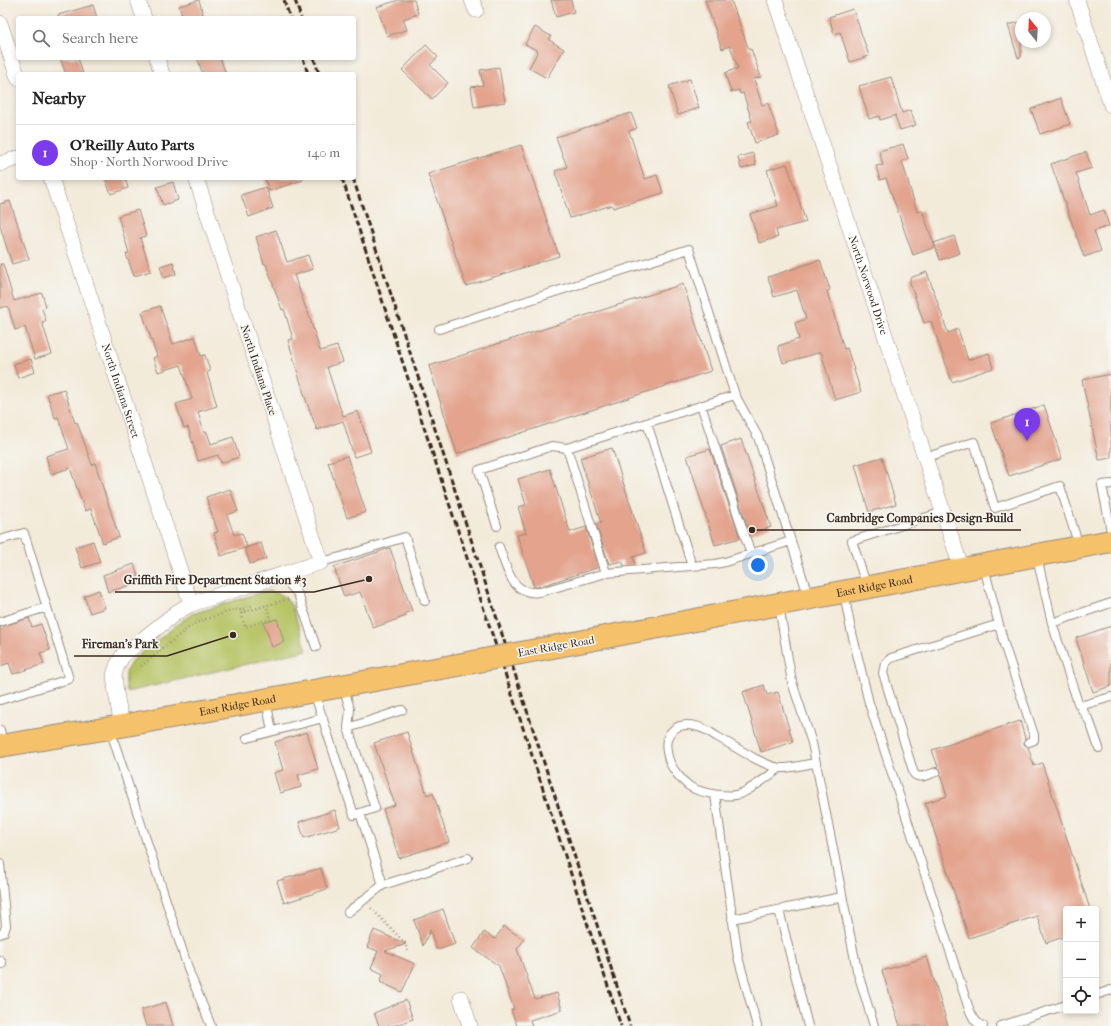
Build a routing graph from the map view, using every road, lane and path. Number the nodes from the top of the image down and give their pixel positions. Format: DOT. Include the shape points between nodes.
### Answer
graph roads {
  1 [pos="138,0"];
  2 [pos="775,0"];
  3 [pos="1077,0"];
  4 [pos="143,16"];
  5 [pos="0,22"];
  6 [pos="158,60"];
  7 [pos="16,72"];
  8 [pos="161,72"];
  9 [pos="1111,105"];
  10 [pos="16,159"];
  11 [pos="0,164"];
  12 [pos="52,180"];
  13 [pos="197,180"];
  14 [pos="438,329"];
  15 [pos="735,395"];
  16 [pos="702,405"];
  17 [pos="647,423"];
  18 [pos="566,448"];
  19 [pos="924,458"];
  20 [pos="1111,484"];
  21 [pos="943,512"];
  22 [pos="497,526"];
  23 [pos="1111,530"];
  24 [pos="0,540"];
  25 [pos="791,541"];
  26 [pos="1111,541"];
  27 [pos="499,547"];
  28 [pos="1080,548"];
  29 [pos="751,554"];
  30 [pos="1037,556"];
  31 [pos="321,562"];
  32 [pos="692,566"];
  33 [pos="984,566"];
  34 [pos="962,570"];
  35 [pos="606,573"];
  36 [pos="281,575"];
  37 [pos="867,588"];
  38 [pos="844,593"];
  39 [pos="298,596"];
  40 [pos="809,599"];
  41 [pos="426,601"];
  42 [pos="1111,603"];
  43 [pos="191,604"];
  44 [pos="254,605"];
  45 [pos="266,605"];
  46 [pos="779,605"];
  47 [pos="47,607"];
  48 [pos="248,607"];
  49 [pos="243,608"];
  50 [pos="250,610"];
  51 [pos="241,613"];
  52 [pos="0,622"];
  53 [pos="1052,623"];
  54 [pos="999,624"];
  55 [pos="316,647"];
  56 [pos="141,666"];
  57 [pos="342,686"];
  58 [pos="314,691"];
  59 [pos="1111,697"];
  60 [pos="0,700"];
  61 [pos="266,700"];
  62 [pos="1080,706"];
  63 [pos="402,710"];
  64 [pos="323,718"];
  65 [pos="116,727"];
  66 [pos="348,728"];
  67 [pos="272,731"];
  68 [pos="247,738"];
  69 [pos="1,741"];
  70 [pos="1029,742"];
  71 [pos="1099,748"];
  72 [pos="815,763"];
  73 [pos="780,768"];
  74 [pos="936,772"];
  75 [pos="715,795"];
  76 [pos="360,813"];
  77 [pos="468,858"];
  78 [pos="0,864"];
  79 [pos="383,885"];
  80 [pos="842,897"];
  81 [pos="364,900"];
  82 [pos="779,910"];
  83 [pos="348,912"];
  84 [pos="732,919"];
  85 [pos="0,934"];
  86 [pos="408,952"];
  87 [pos="1111,990"];
  88 [pos="1099,994"];
  89 [pos="461,998"];
  90 [pos="1063,1006"];
  91 [pos="211,1026"];
  92 [pos="470,1026"];
  93 [pos="757,1026"];
  94 [pos="808,1026"];
  95 [pos="874,1026"];
  96 [pos="983,1026"];
  97 [pos="1001,1026"];
  1 -- 4 [label="street"];
  2 -- 19 [label="street, North Norwood Drive"];
  3 -- 9 [label="street"];
  5 -- 7 [label="street"];
  6 -- 8 [label="street"];
  10 -- 11 [label="street"];
  12 -- 43 [label="street, North Indiana Street"];
  13 -- 31 [label="street, North Indiana Place"];
  14 -- 15 [label="lane" via="689,249"];
  15 -- 16 [label="lane"];
  15 -- 25 [label="lane" via="758,438"];
  16 -- 17 [label="lane"];
  16 -- 29 [label="lane"];
  17 -- 18 [label="lane"];
  17 -- 32 [label="lane"];
  18 -- 22 [label="lane" via="552,446 479,470"];
  18 -- 35 [label="lane"];
  19 -- 21 [label="street, North Norwood Drive"];
  19 -- 28 [label="lane" via="974,442 995,508 1060,486"];
  20 -- 23 [label="lane" via="1102,486"];
  21 -- 34 [label="street, North Norwood Drive"];
  21 -- 37 [label="lane" via="852,541"];
  24 -- 47 [label="lane" via="24,533"];
  25 -- 29 [label="lane"];
  25 -- 40 [label="lane"];
  26 -- 28 [label="main road, East Ridge Road"];
  27 -- 35 [label="lane" via="511,580 532,593"];
  28 -- 30 [label="main road, East Ridge Road"];
  29 -- 32 [label="lane" via="725,562"];
  30 -- 33 [label="main road, East Ridge Road"];
  30 -- 53 [label="lane"];
  31 -- 36 [label="street"];
  31 -- 41 [label="lane" via="405,537"];
  32 -- 35 [label="lane"];
  33 -- 34 [label="main road, East Ridge Road"];
  33 -- 54 [label="lane"];
  34 -- 37 [label="main road, East Ridge Road"];
  36 -- 39 [label="lane"];
  36 -- 43 [label="street"];
  37 -- 38 [label="main road, East Ridge Road"];
  38 -- 40 [label="main road, East Ridge Road"];
  38 -- 96 [label="lane" via="872,710 968,1006 972,1016"];
  39 -- 45 [label="path"];
  39 -- 55 [label="lane"];
  40 -- 46 [label="main road, East Ridge Road"];
  42 -- 53 [label="lane"];
  43 -- 65 [label="street" via="123,655 114,675"];
  44 -- 48 [label="path"];
  45 -- 50 [label="path"];
  45 -- 51 [label="path" via="271,619 245,627"];
  46 -- 57 [label="main road, East Ridge Road, bridge"];
  46 -- 72 [label="lane" via="792,682 812,743"];
  47 -- 52 [label="lane"];
  47 -- 60 [label="lane" via="70,679"];
  48 -- 49 [label="path"];
  48 -- 50 [label="path"];
  50 -- 51 [label="path"];
  51 -- 56 [label="path" via="237,609 197,622"];
  53 -- 62 [label="lane"];
  54 -- 70 [label="lane" via="1034,735 1034,740"];
  54 -- 74 [label="lane" via="891,658 884,664 883,673 914,774 920,777"];
  57 -- 58 [label="main road, East Ridge Road"];
  57 -- 66 [label="lane" via="350,709"];
  58 -- 61 [label="main road, East Ridge Road"];
  58 -- 64 [label="lane"];
  59 -- 62 [label="lane"];
  61 -- 65 [label="main road, East Ridge Road"];
  61 -- 67 [label="lane"];
  62 -- 71 [label="lane" via="1090,722"];
  63 -- 66 [label="lane"];
  64 -- 67 [label="lane"];
  64 -- 76 [label="lane" via="354,815"];
  65 -- 69 [label="main road, East Ridge Road"];
  65 -- 91 [label="lane" via="190,974"];
  66 -- 76 [label="lane" via="375,808"];
  67 -- 68 [label="lane"];
  72 -- 73 [label="lane"];
  72 -- 80 [label="lane"];
  73 -- 75 [label="lane" via="740,794"];
  73 -- 75 [label="lane" via="754,758 696,726 685,725 675,728 669,734 666,743 670,763 681,779 690,786"];
  75 -- 84 [label="lane"];
  76 -- 79 [label="lane"];
  77 -- 79 [label="lane"];
  78 -- 85 [label="lane" via="6,926"];
  79 -- 81 [label="lane"];
  80 -- 82 [label="lane"];
  80 -- 95 [label="lane" via="857,970"];
  81 -- 83 [label="lane"];
  81 -- 86 [label="path" via="405,943"];
  82 -- 84 [label="lane"];
  82 -- 94 [label="lane"];
  84 -- 93 [label="lane" via="738,957"];
  87 -- 88 [label="lane"];
  89 -- 92 [label="street"];
  90 -- 97 [label="lane"];
}
